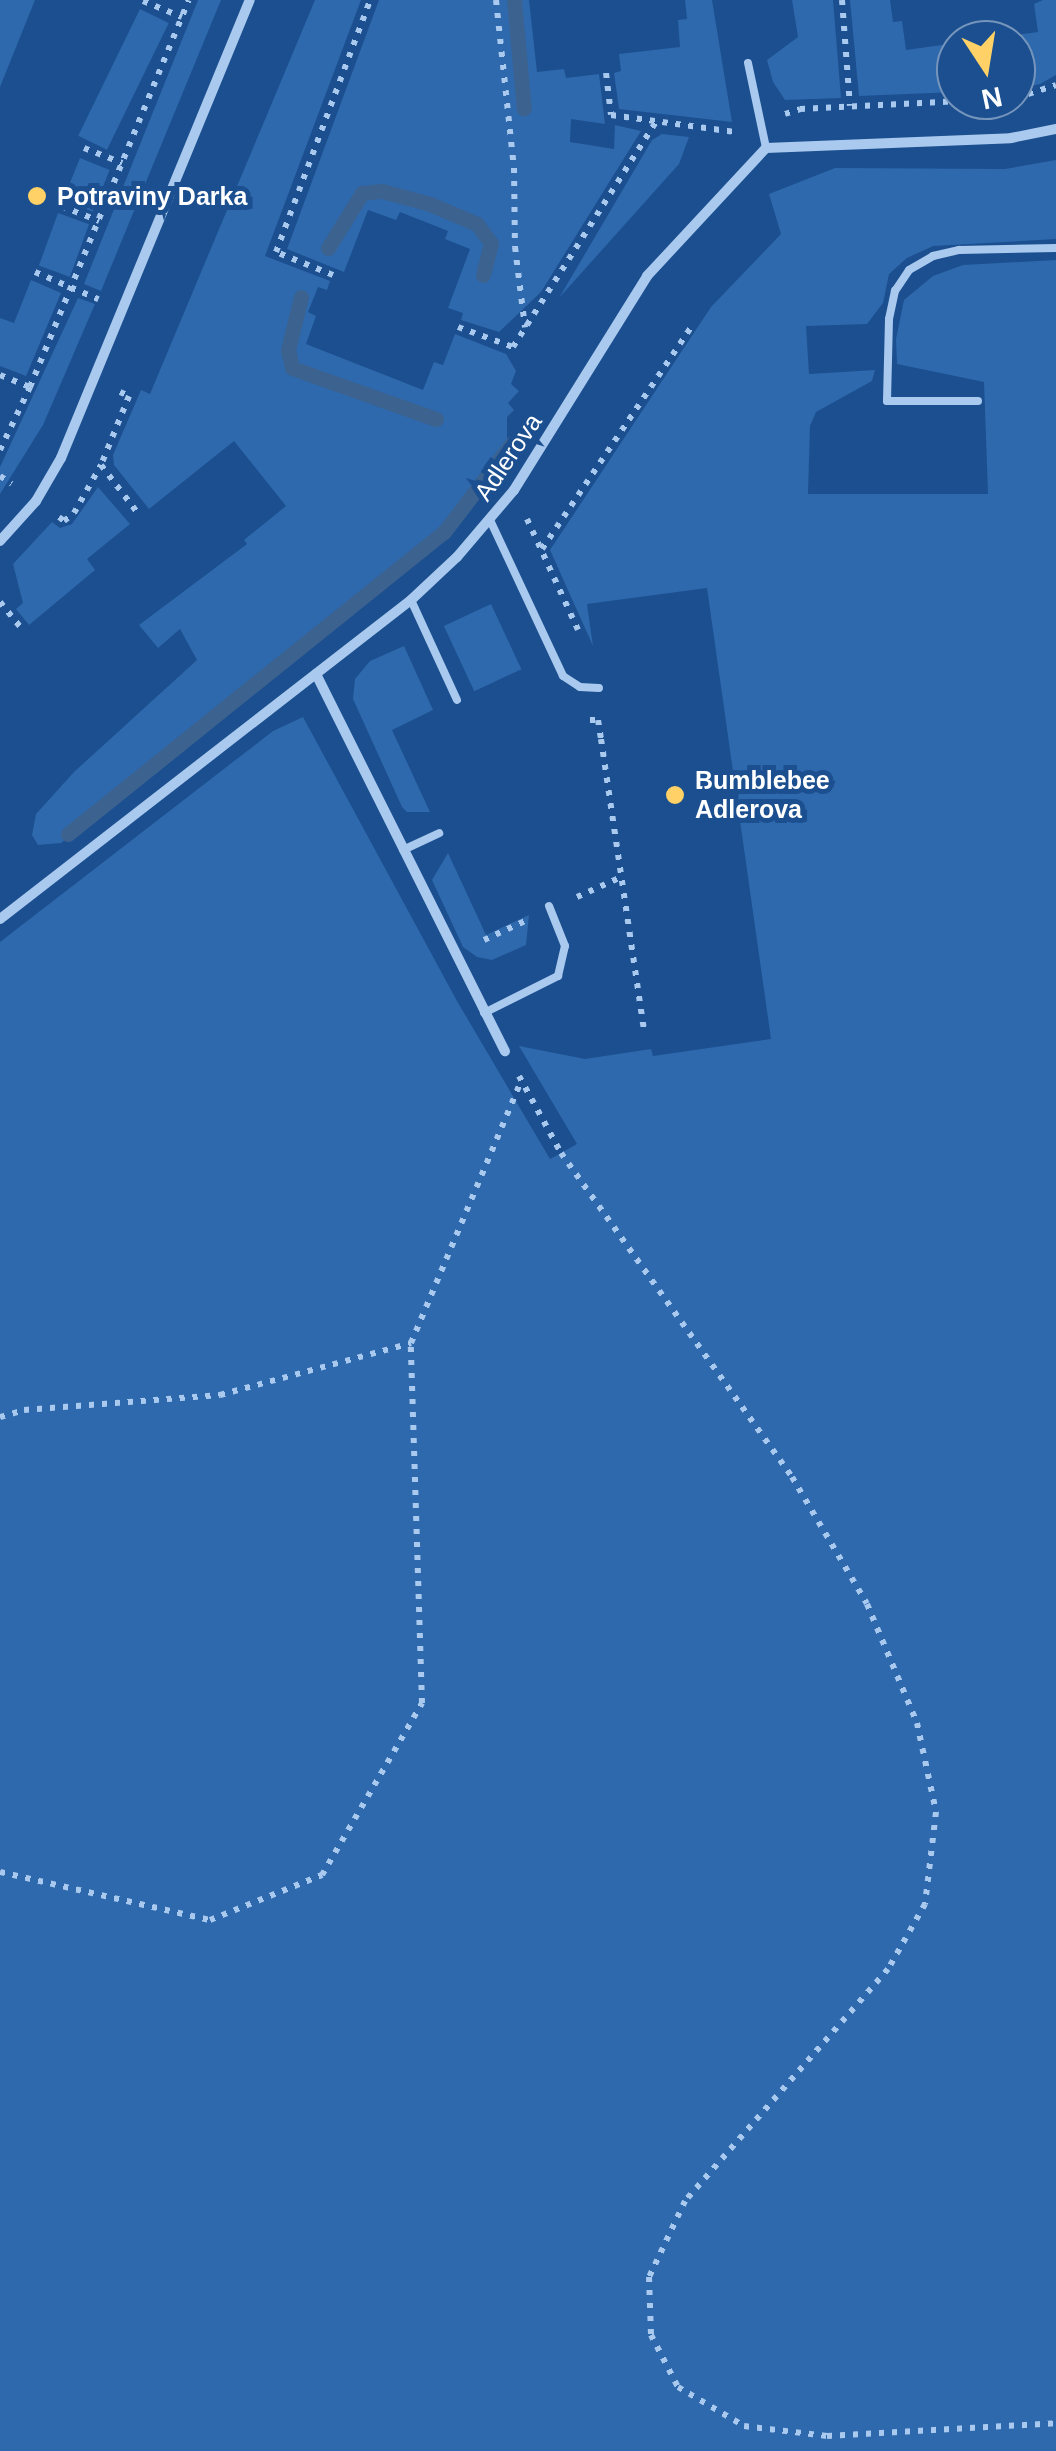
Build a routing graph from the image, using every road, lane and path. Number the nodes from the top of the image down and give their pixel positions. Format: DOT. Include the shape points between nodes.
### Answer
graph roads {
  1 [pos="188,0"];
  2 [pos="250,0"];
  3 [pos="370,0"];
  4 [pos="496,0"];
  5 [pos="842,0"];
  6 [pos="143,1"];
  7 [pos="182,17"];
  8 [pos="748,64"];
  9 [pos="606,73"];
  10 [pos="936,102"];
  11 [pos="850,106"];
  12 [pos="656,122"];
  13 [pos="761,123"];
  14 [pos="1056,130"];
  15 [pos="84,148"];
  16 [pos="766,148"];
  17 [pos="122,163"];
  18 [pos="61,206"];
  19 [pos="99,221"];
  20 [pos="1056,248"];
  21 [pos="35,272"];
  22 [pos="332,275"];
  23 [pos="71,288"];
  24 [pos="692,324"];
  25 [pos="458,327"];
  26 [pos="525,327"];
  27 [pos="0,374"];
  28 [pos="96,383"];
  29 [pos="30,387"];
  30 [pos="978,401"];
  31 [pos="0,450"];
  32 [pos="140,516"];
  33 [pos="490,520"];
  34 [pos="0,541"];
  35 [pos="542,550"];
  36 [pos="411,600"];
  37 [pos="0,602"];
  38 [pos="22,630"];
  39 [pos="316,674"];
  40 [pos="599,688"];
  41 [pos="457,700"];
  42 [pos="602,739"];
  43 [pos="439,833"];
  44 [pos="403,850"];
  45 [pos="622,877"];
  46 [pos="566,898"];
  47 [pos="549,906"];
  48 [pos="0,919"];
  49 [pos="484,1013"];
  50 [pos="644,1031"];
  51 [pos="505,1051"];
  52 [pos="521,1080"];
  53 [pos="411,1343"];
  54 [pos="0,1417"];
  55 [pos="0,1872"];
  56 [pos="1056,2423"];
  1 -- 7 [label="path"];
  2 -- 28 [label="street"];
  3 -- 22 [label="path" via="276,252"];
  4 -- 26 [label="path"];
  5 -- 11 [label="path"];
  6 -- 7 [label="path"];
  7 -- 17 [label="path"];
  8 -- 13 [label="lane"];
  9 -- 12 [label="path" via="612,115"];
  10 -- 11 [label="path"];
  11 -- 13 [label="path" via="800,108"];
  12 -- 13 [label="path" via="732,133"];
  12 -- 26 [label="path"];
  13 -- 16 [label="lane"];
  14 -- 16 [label="street" via="1011,138"];
  15 -- 17 [label="path"];
  16 -- 33 [label="street, Adlerova" via="647,276"];
  17 -- 19 [label="path"];
  18 -- 19 [label="path"];
  19 -- 23 [label="path"];
  20 -- 30 [label="lane" via="933,256 909,270 895,292 887,401"];
  21 -- 23 [label="path"];
  23 -- 29 [label="path"];
  24 -- 35 [label="path"];
  25 -- 26 [label="path" via="512,347"];
  27 -- 29 [label="path"];
  28 -- 32 [label="path" via="128,396 101,465"];
  28 -- 34 [label="street" via="44,486"];
  29 -- 31 [label="path"];
  33 -- 36 [label="street, Adlerova"];
  33 -- 40 [label="lane" via="563,676 580,687"];
  36 -- 39 [label="street, Adlerova"];
  36 -- 41 [label="lane"];
  37 -- 38 [label="path"];
  39 -- 44 [label="street"];
  39 -- 48 [label="street, Adlerova"];
  42 -- 45 [label="path"];
  43 -- 44 [label="lane"];
  44 -- 49 [label="street"];
  45 -- 46 [label="path"];
  45 -- 50 [label="path"];
  47 -- 49 [label="lane" via="565,946 558,976"];
  49 -- 51 [label="street"];
  51 -- 52 [label="path"];
  52 -- 53 [label="path"];
  52 -- 56 [label="path" via="562,1153 792,1478 867,1604 917,1724 936,1812 924,1904 888,1970 686,2201 649,2277 651,2335 678,2386 744,2426 827,2436"];
  53 -- 54 [label="path" via="220,1395"];
  53 -- 55 [label="path" via="422,1703 322,1875 210,1920"];
}
